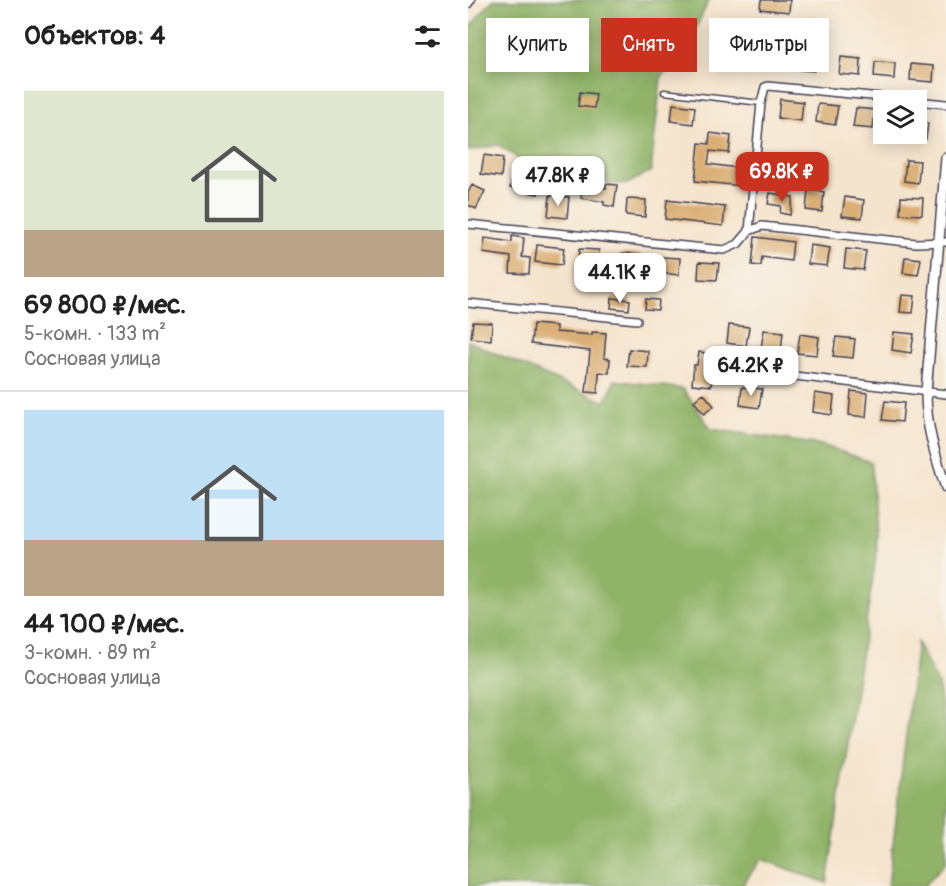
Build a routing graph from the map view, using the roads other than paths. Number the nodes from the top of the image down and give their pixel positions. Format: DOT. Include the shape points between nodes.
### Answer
graph roads {
  1 [pos="471,0"];
  2 [pos="468,4"];
  3 [pos="664,92"];
  4 [pos="873,96"];
  5 [pos="927,102"];
  6 [pos="761,103"];
  7 [pos="946,104"];
  8 [pos="946,158"];
  9 [pos="468,225"];
  10 [pos="749,231"];
  11 [pos="943,242"];
  12 [pos="468,303"];
  13 [pos="637,320"];
  14 [pos="728,368"];
  15 [pos="926,392"];
  16 [pos="946,394"];
  17 [pos="944,474"];
  18 [pos="946,488"];
  1 -- 2 [label="street"];
  3 -- 6 [label="lane"];
  4 -- 6 [label="street" via="768,86"];
  5 -- 7 [label="street"];
  6 -- 10 [label="street"];
  8 -- 11 [label="street"];
  9 -- 10 [label="street" via="724,250 738,244"];
  10 -- 11 [label="street" via="762,226 916,243"];
  11 -- 15 [label="street"];
  12 -- 13 [label="street"];
  14 -- 15 [label="street"];
  15 -- 16 [label="street"];
  15 -- 17 [label="street" via="930,441"];
  17 -- 18 [label="street"];
}
